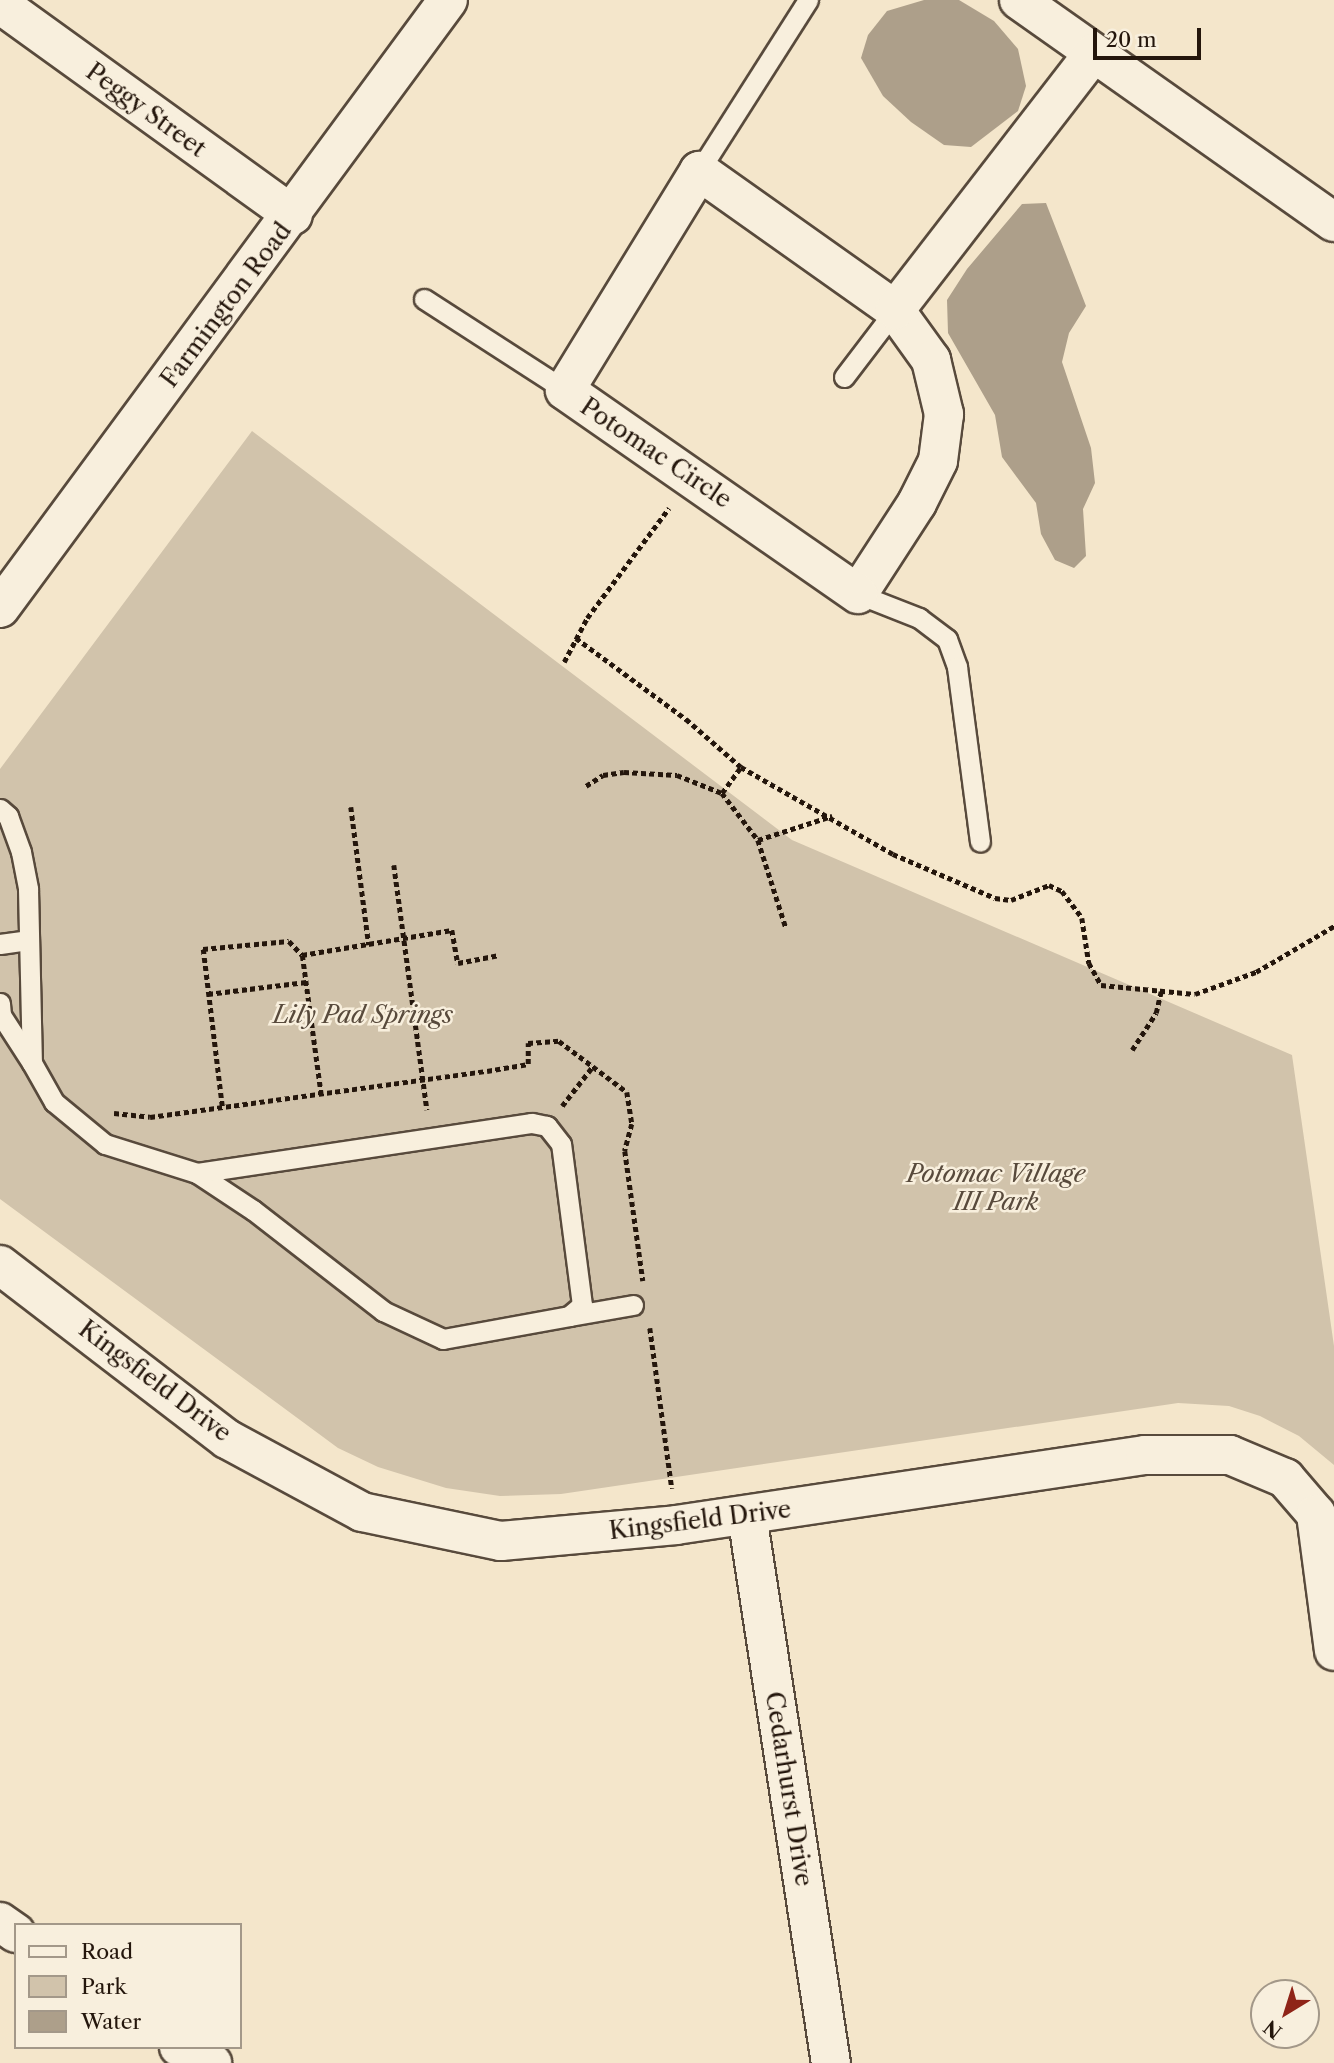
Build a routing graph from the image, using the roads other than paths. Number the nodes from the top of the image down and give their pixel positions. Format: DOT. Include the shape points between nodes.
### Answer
graph roads {
  1 [pos="448,0"];
  2 [pos="808,0"];
  3 [pos="1019,0"];
  4 [pos="0,4"];
  5 [pos="1093,54"];
  6 [pos="699,171"];
  7 [pos="293,215"];
  8 [pos="1334,222"];
  9 [pos="424,299"];
  10 [pos="895,310"];
  11 [pos="844,377"];
  12 [pos="565,390"];
  13 [pos="858,594"];
  14 [pos="0,608"];
  15 [pos="0,809"];
  16 [pos="980,841"];
  17 [pos="28,940"];
  18 [pos="0,944"];
  19 [pos="0,1003"];
  20 [pos="32,1063"];
  21 [pos="197,1172"];
  22 [pos="0,1265"];
  23 [pos="633,1305"];
  24 [pos="569,1316"];
  25 [pos="1325,1513"];
  26 [pos="747,1515"];
  27 [pos="1334,1651"];
  28 [pos="183,2049"];
  29 [pos="212,2063"];
  30 [pos="831,2063"];
  1 -- 7 [label="street, Farmington Road"];
  2 -- 6 [label="lane"];
  3 -- 5 [label="street"];
  4 -- 7 [label="street, Peggy Street"];
  5 -- 8 [label="street"];
  5 -- 10 [label="street"];
  6 -- 10 [label="street"];
  6 -- 12 [label="street, Potomac Circle"];
  7 -- 14 [label="street, Farmington Road"];
  9 -- 12 [label="lane"];
  10 -- 11 [label="lane"];
  10 -- 13 [label="street" via="931,360 944,414 938,461 917,503"];
  12 -- 13 [label="street, Potomac Circle"];
  13 -- 16 [label="lane" via="919,618 947,639 957,667"];
  15 -- 17 [label="lane" via="8,816 21,852 28,889"];
  17 -- 18 [label="lane"];
  17 -- 20 [label="lane"];
  19 -- 20 [label="lane" via="1,1014"];
  20 -- 21 [label="lane" via="54,1102 106,1144"];
  21 -- 24 [label="lane" via="383,1311 443,1339"];
  21 -- 24 [label="lane" via="531,1123 547,1126 561,1144 584,1295 582,1305"];
  22 -- 26 [label="street, Kingsfield Drive" via="227,1439 362,1512 501,1541"];
  23 -- 24 [label="lane"];
  25 -- 26 [label="street, Kingsfield Drive" via="1285,1478 1230,1455 1145,1455"];
  25 -- 27 [label="street, Kingsfield Drive"];
  26 -- 30 [label="street, Cedarhurst Drive"];
  28 -- 29 [label="street"];
}
